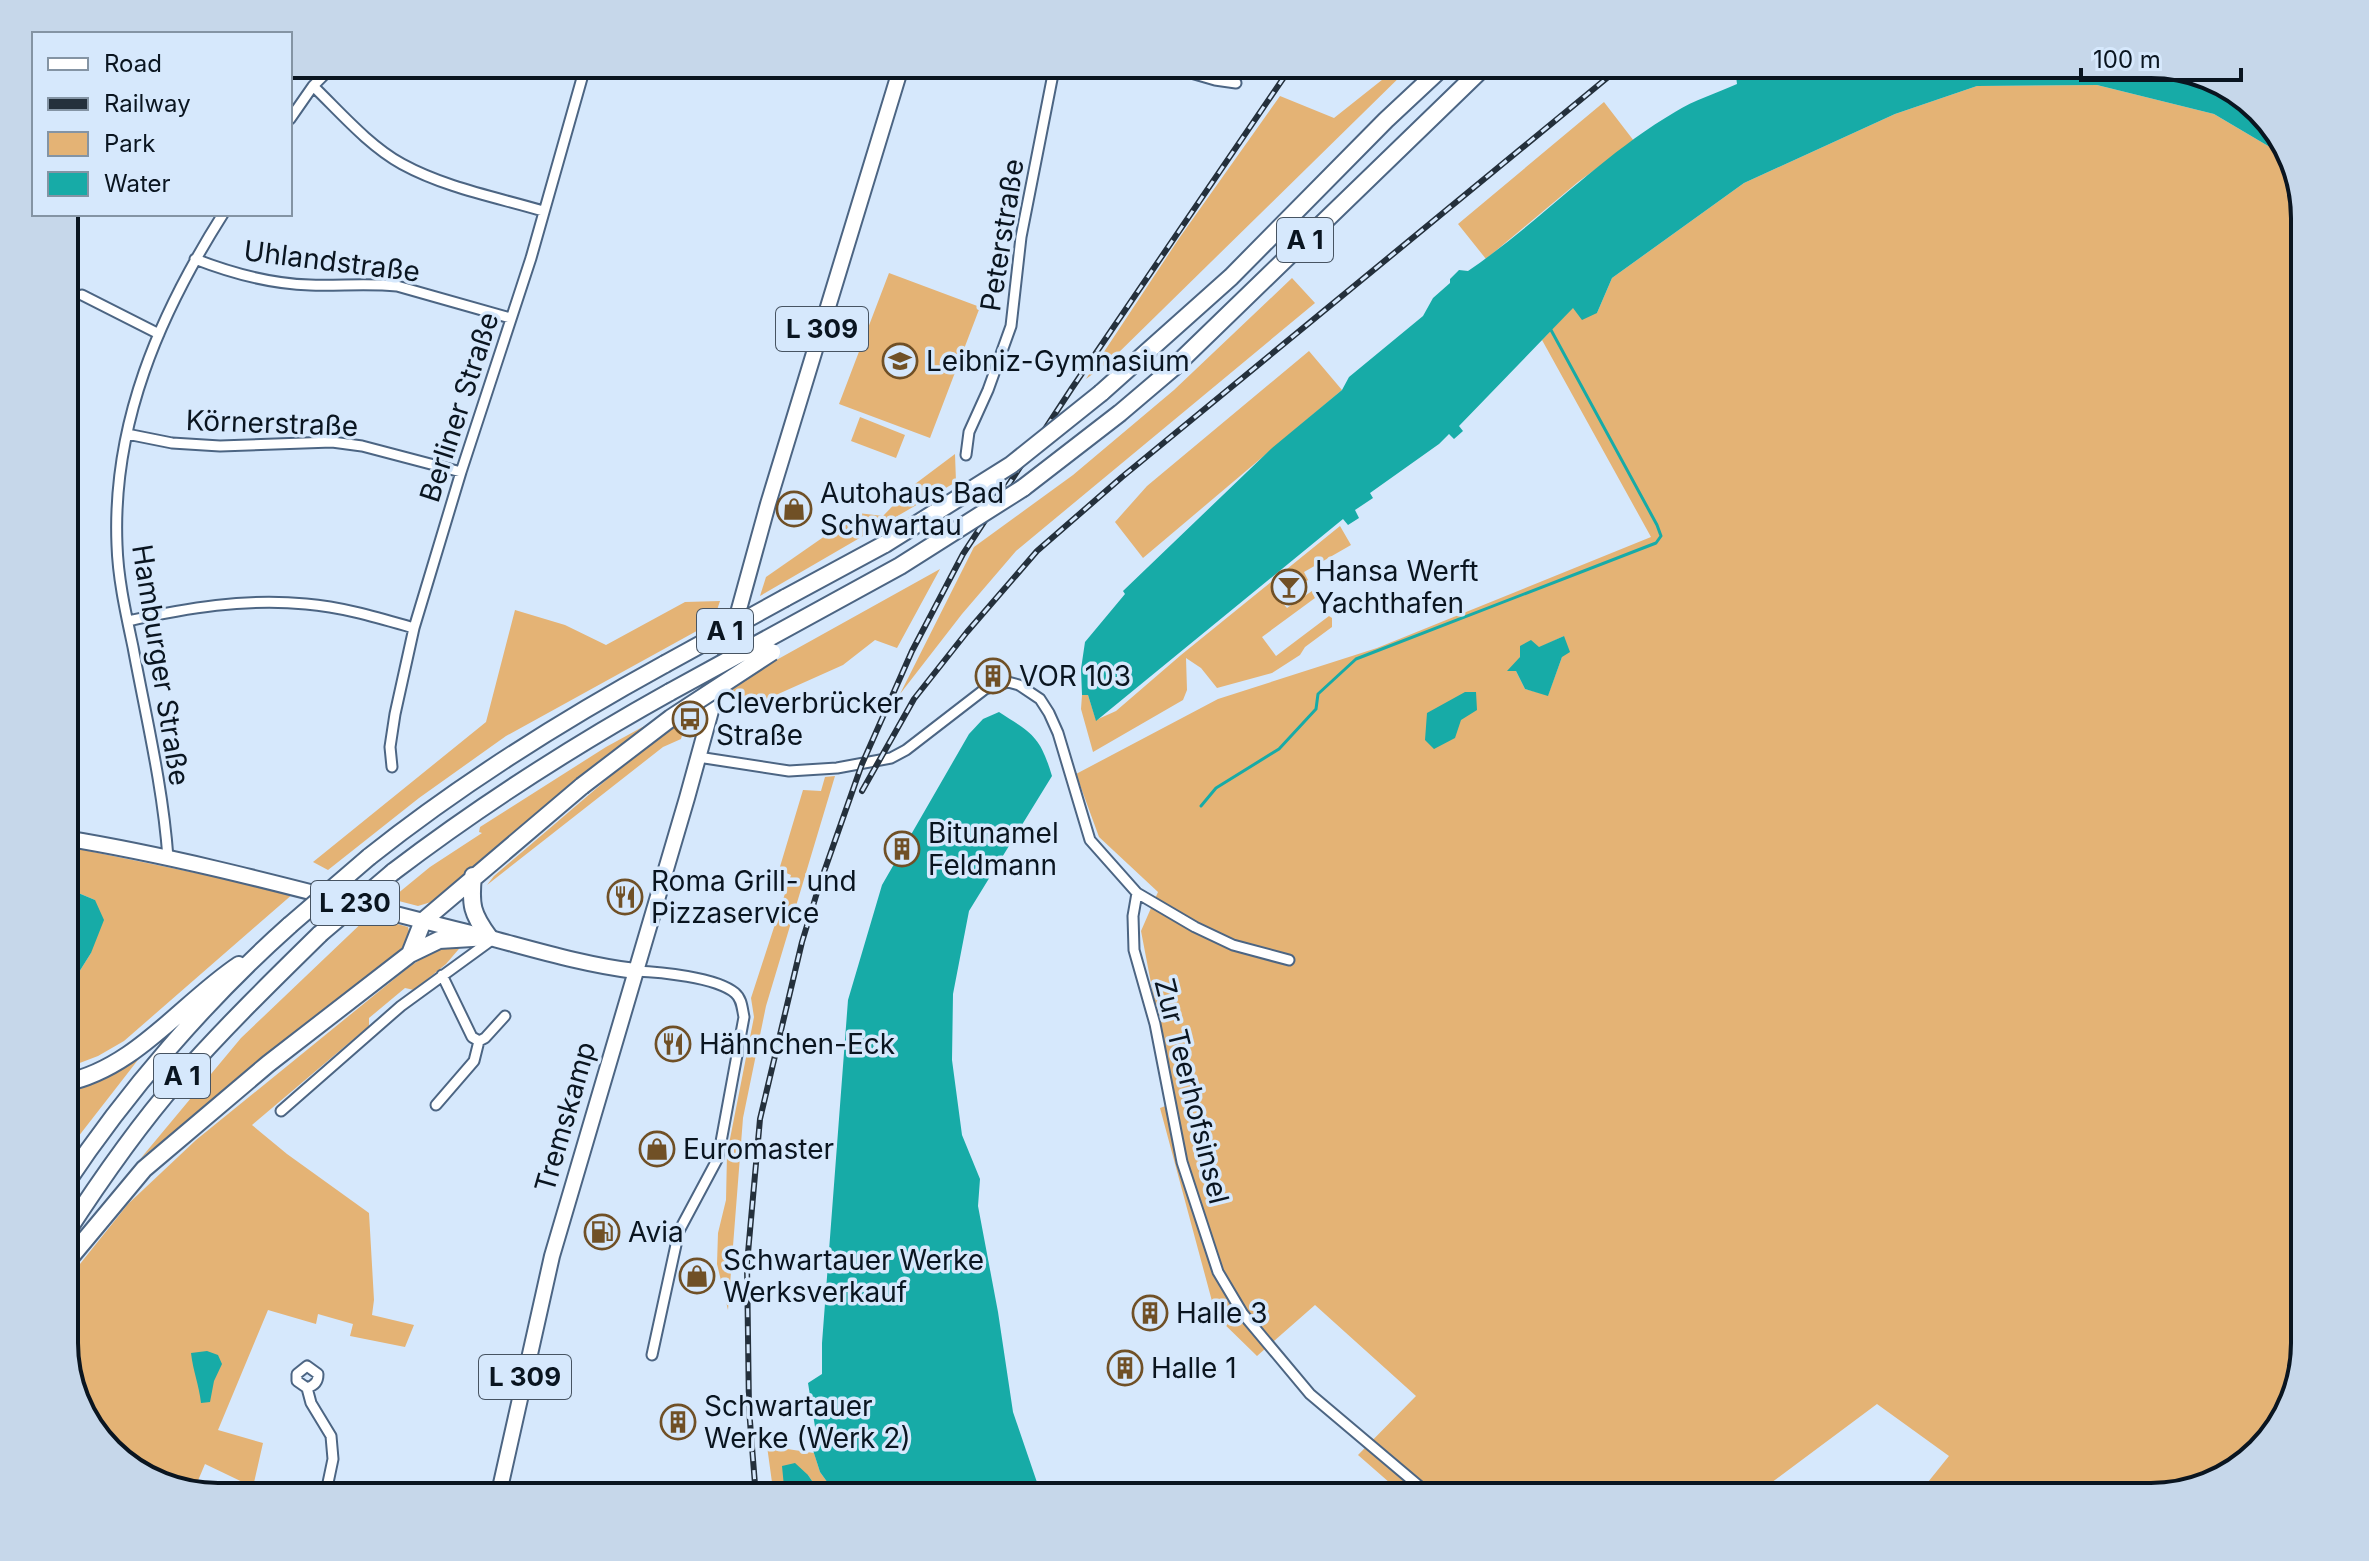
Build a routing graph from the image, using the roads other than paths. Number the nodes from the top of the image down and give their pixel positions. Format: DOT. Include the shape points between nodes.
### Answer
graph roads {
  1 [pos="321,78"];
  2 [pos="582,78"];
  3 [pos="898,78"];
  4 [pos="1052,78"];
  5 [pos="1208,78"];
  6 [pos="1431,78"];
  7 [pos="1473,78"];
  8 [pos="1236,83"];
  9 [pos="313,86"];
  10 [pos="292,116"];
  11 [pos="543,211"];
  12 [pos="222,216"];
  13 [pos="195,259"];
  14 [pos="82,295"];
  15 [pos="510,318"];
  16 [pos="159,334"];
  17 [pos="127,434"];
  18 [pos="966,455"];
  19 [pos="461,472"];
  20 [pos="128,621"];
  21 [pos="414,628"];
  22 [pos="791,628"];
  23 [pos="698,757"];
  24 [pos="392,767"];
  25 [pos="78,840"];
  26 [pos="168,858"];
  27 [pos="473,876"];
  28 [pos="1137,893"];
  29 [pos="423,921"];
  30 [pos="491,938"];
  31 [pos="264,949"];
  32 [pos="410,954"];
  33 [pos="1289,960"];
  34 [pos="635,971"];
  35 [pos="442,975"];
  36 [pos="505,1016"];
  37 [pos="479,1041"];
  38 [pos="78,1078"];
  39 [pos="436,1105"];
  40 [pos="281,1111"];
  41 [pos="78,1167"];
  42 [pos="78,1216"];
  43 [pos="78,1247"];
  44 [pos="652,1355"];
  45 [pos="307,1388"];
  46 [pos="327,1483"];
  47 [pos="501,1483"];
  48 [pos="1415,1483"];
  1 -- 9 [label="street"];
  2 -- 11 [label="street, Berliner Straße"];
  3 -- 23 [label="main road, L 309"];
  4 -- 18 [label="street, Peterstraße" via="1021,237 1011,326 969,432"];
  5 -- 8 [label="street"];
  6 -- 31 [label="highway, A 1, bridge" via="1231,277 1011,465 871,551 576,713 491,767 369,857"];
  7 -- 22 [label="highway, A 1, bridge" via="1120,413 971,523"];
  9 -- 10 [label="street"];
  9 -- 11 [label="street" via="399,162 436,180"];
  11 -- 15 [label="street, Berliner Straße"];
  12 -- 13 [label="street, Hamburger Straße"];
  13 -- 15 [label="street, Uhlandstraße" via="265,280 397,286"];
  13 -- 16 [label="street, Hamburger Straße"];
  14 -- 16 [label="street"];
  15 -- 19 [label="street, Berliner Straße"];
  16 -- 17 [label="street, Hamburger Straße" via="134,398"];
  17 -- 19 [label="street, Körnerstraße" via="220,446 332,442"];
  17 -- 20 [label="street, Hamburger Straße" via="117,547"];
  19 -- 21 [label="street, Berliner Straße"];
  20 -- 21 [label="street" via="224,603 265,602 334,608"];
  20 -- 26 [label="street, Hamburger Straße"];
  21 -- 24 [label="street, Berliner Straße" via="395,714"];
  22 -- 27 [label="highway, bridge" via="772,652 671,718"];
  22 -- 42 [label="highway, A 1, bridge" via="584,740 501,792 393,872 247,1005 132,1138"];
  23 -- 28 [label="street" via="789,771 891,758 985,689 1008,682 1019,685 1040,699 1049,713 1090,840"];
  23 -- 34 [label="main road, Tremskamp / L 309"];
  25 -- 26 [label="main road, L 230"];
  26 -- 29 [label="main road, L 230"];
  27 -- 29 [label="highway"];
  27 -- 30 [label="highway" via="471,905"];
  28 -- 33 [label="street" via="1233,945"];
  28 -- 48 [label="street, Zur Teerhofsinsel" via="1134,950 1155,1024 1182,1162 1218,1272 1243,1314 1310,1394"];
  29 -- 30 [label="main road, L 230"];
  29 -- 32 [label="highway"];
  30 -- 32 [label="highway" via="439,940"];
  30 -- 34 [label="main road, L 230"];
  30 -- 35 [label="street"];
  31 -- 38 [label="highway" via="222,976 125,1057"];
  31 -- 41 [label="highway, A 1" via="159,1060"];
  32 -- 43 [label="highway" via="144,1169"];
  34 -- 44 [label="street" via="675,974 735,993 744,1017 718,1158 679,1231"];
  34 -- 47 [label="main road, Tremskamp / L 309" via="552,1256"];
  35 -- 37 [label="street" via="472,1037"];
  35 -- 40 [label="street"];
  36 -- 37 [label="street"];
  37 -- 39 [label="street" via="474,1061"];
  45 -- 46 [label="street" via="331,1436"];
}
